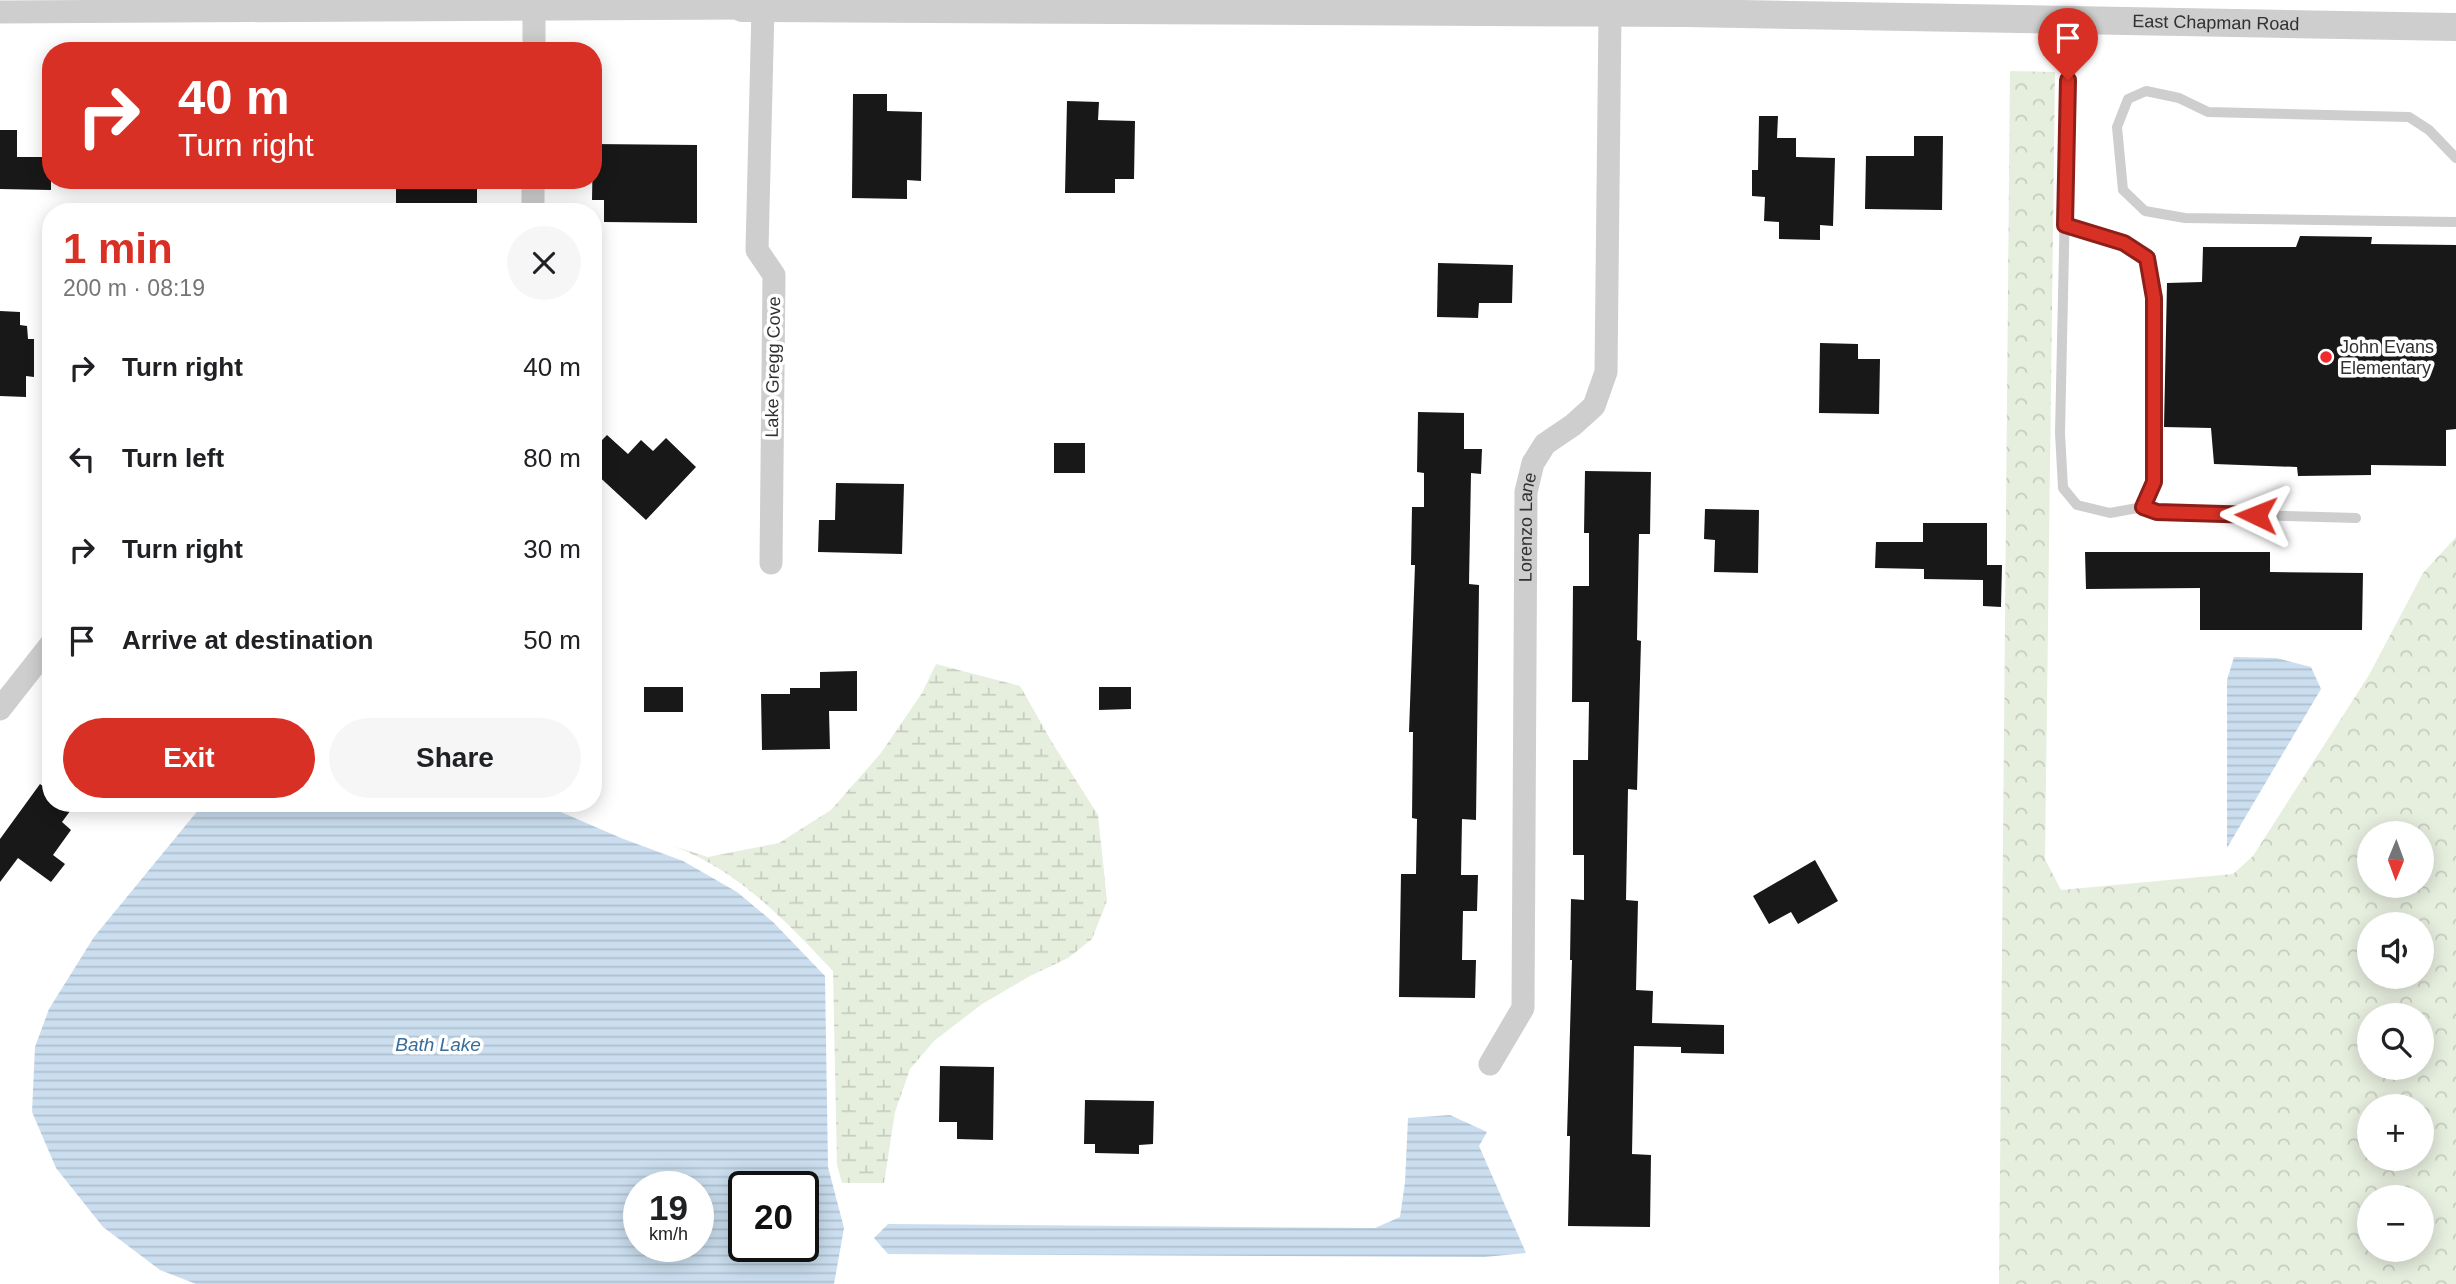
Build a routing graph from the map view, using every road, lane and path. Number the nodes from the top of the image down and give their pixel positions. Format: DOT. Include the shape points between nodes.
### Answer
graph roads {
  1 [pos="382,5"];
  2 [pos="1747,7"];
  3 [pos="753,8"];
  4 [pos="534,9"];
  5 [pos="0,12"];
  6 [pos="1610,12"];
  7 [pos="2069,20"];
  8 [pos="2456,27"];
  9 [pos="534,42"];
  10 [pos="2456,158"];
  11 [pos="2456,222"];
  12 [pos="2065,225"];
  13 [pos="2143,507"];
  14 [pos="2356,518"];
  15 [pos="771,563"];
  16 [pos="42,655"];
  17 [pos="0,709"];
  18 [pos="1490,1064"];
  1 -- 4 [label="street, East Chapman Road"];
  1 -- 5 [label="street, East Chapman Road"];
  2 -- 6 [label="street, East Chapman Road"];
  2 -- 7 [label="street, East Chapman Road"];
  3 -- 4 [label="street, East Chapman Road"];
  3 -- 6 [label="street, East Chapman Road"];
  3 -- 15 [label="street, Lake Gregg Cove" via="757,250 774,275"];
  4 -- 9 [label="street"];
  6 -- 18 [label="street, Lorenzo Lane" via="1606,372 1594,406 1545,444 1533,463 1527,492 1523,1008"];
  7 -- 8 [label="street, East Chapman Road"];
  7 -- 12 [label="lane"];
  10 -- 11 [label="lane" via="2409,117 2208,112 2179,98 2146,91 2127,99 2117,127 2123,190 2145,211 2185,218"];
  12 -- 13 [label="lane" via="2124,243 2147,258 2154,298 2154,482"];
  12 -- 13 [label="lane" via="2063,488 2077,505 2110,513"];
  13 -- 14 [label="lane" via="2157,512"];
  16 -- 17 [label="street"];
}
